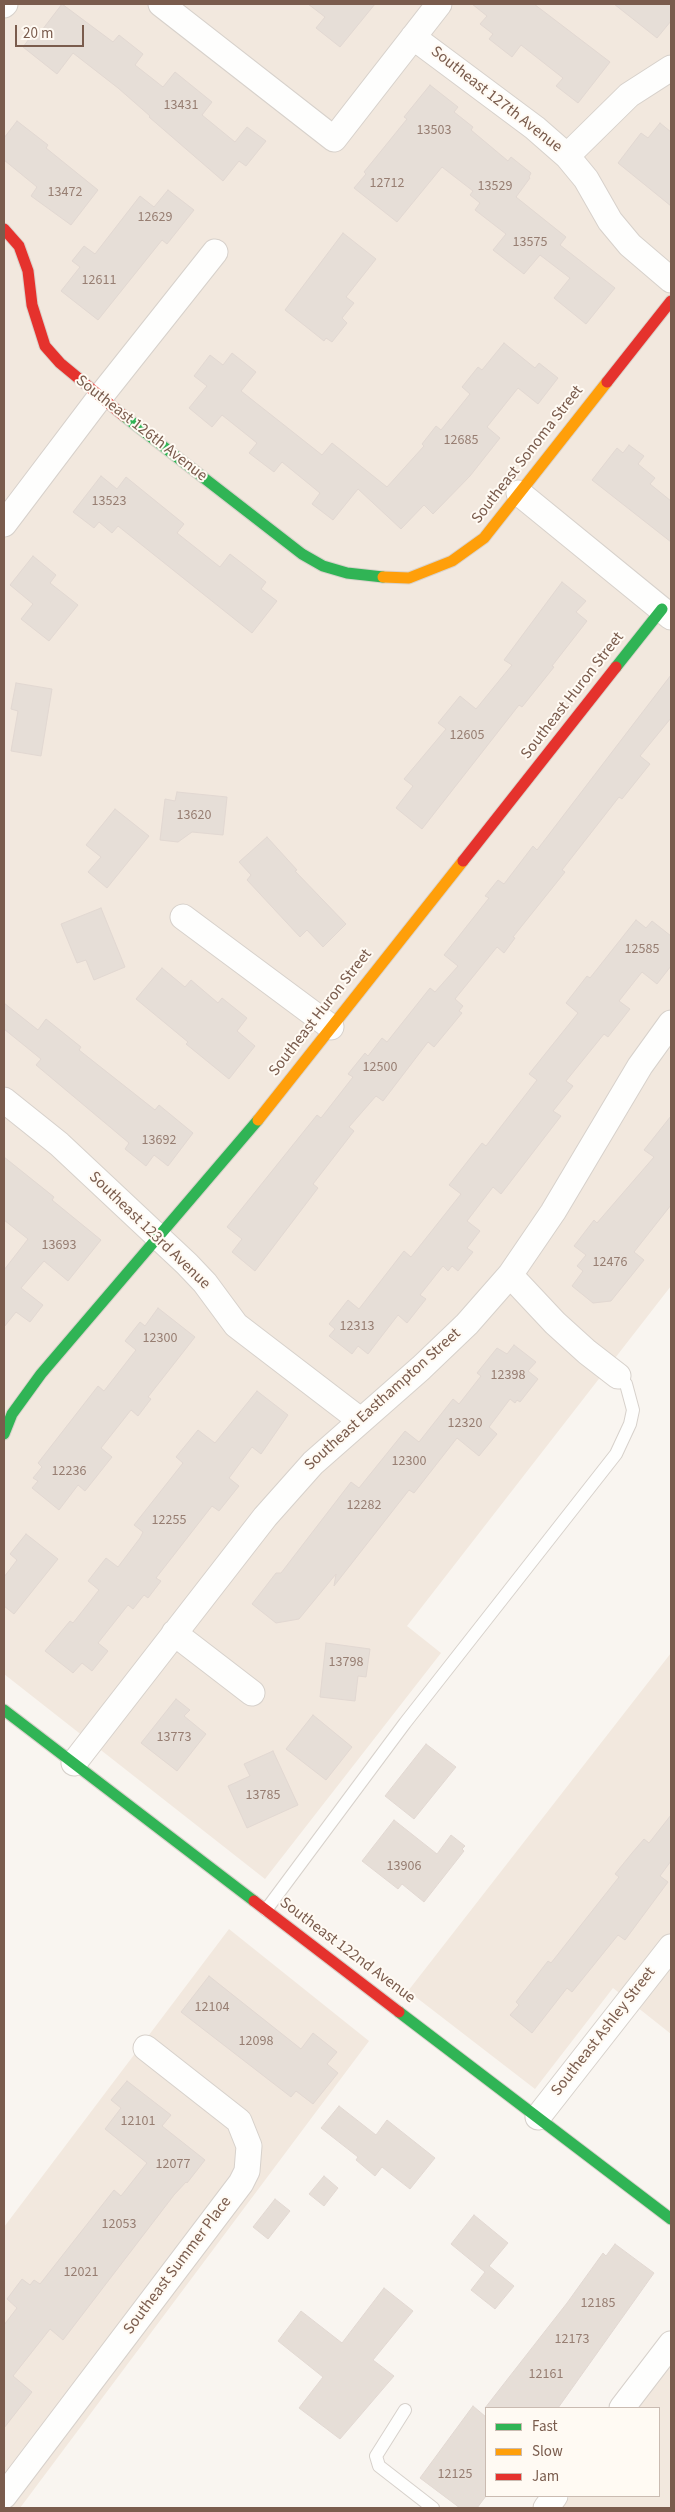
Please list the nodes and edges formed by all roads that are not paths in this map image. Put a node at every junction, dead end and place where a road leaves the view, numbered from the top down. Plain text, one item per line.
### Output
1 (161, 4) edge
2 (439, 4) edge
3 (413, 37) junction
4 (671, 68) edge
5 (567, 156) junction
6 (4, 229) edge
7 (215, 252) dead end
8 (671, 280) edge
9 (671, 301) edge
10 (100, 397) junction
11 (519, 493) junction
12 (4, 524) edge
13 (348, 573) joint
14 (667, 613) edge
15 (183, 916) dead end
16 (671, 1023) edge
17 (331, 1027) junction
18 (4, 1100) edge
19 (158, 1236) junction
20 (510, 1275) junction
21 (618, 1376) joint
22 (360, 1420) junction
23 (4, 1434) edge
24 (174, 1633) junction
25 (252, 1693) dead end
26 (4, 1710) edge
27 (74, 1763) junction
28 (266, 1910) junction
29 (671, 1947) edge
30 (146, 2048) dead end
31 (538, 2117) junction
32 (671, 2219) edge
33 (671, 2344) edge
34 (623, 2407) edge
35 (405, 2410) dead end
36 (4, 2496) edge
37 (555, 2497) edge
38 (433, 2508) edge
39 (546, 2508) edge

1 - 3 street
2 - 3 street
3 - 5 street, Southeast 127th Avenue
4 - 5 street
5 - 8 street, Southeast 127th Avenue
6 - 10 street, Southeast 126th Avenue
7 - 10 street
9 - 11 street, Southeast Sonoma Street
10 - 12 street
10 - 13 street, Southeast 126th Avenue
11 - 13 street, Southeast Sonoma Street
11 - 14 street
14 - 17 street, Southeast Huron Street
15 - 17 street
16 - 20 street, Southeast Easthampton Street
17 - 19 street, Southeast Huron Street
18 - 19 street, Southeast 123rd Avenue
19 - 22 street, Southeast 123rd Avenue
19 - 23 street, Southeast Huron Street
20 - 21 street
20 - 22 street, Southeast Easthampton Street
21 - 28 lane
22 - 24 street, Southeast Easthampton Street
24 - 25 street
24 - 27 street, Southeast Easthampton Street
26 - 27 street, Southeast 122nd Avenue
27 - 28 street, Southeast 122nd Avenue
28 - 31 street, Southeast 122nd Avenue
29 - 31 street, Southeast Ashley Street
30 - 36 street, Southeast Summer Place
31 - 32 street, Southeast 122nd Avenue
33 - 34 street
35 - 38 lane
37 - 39 street

